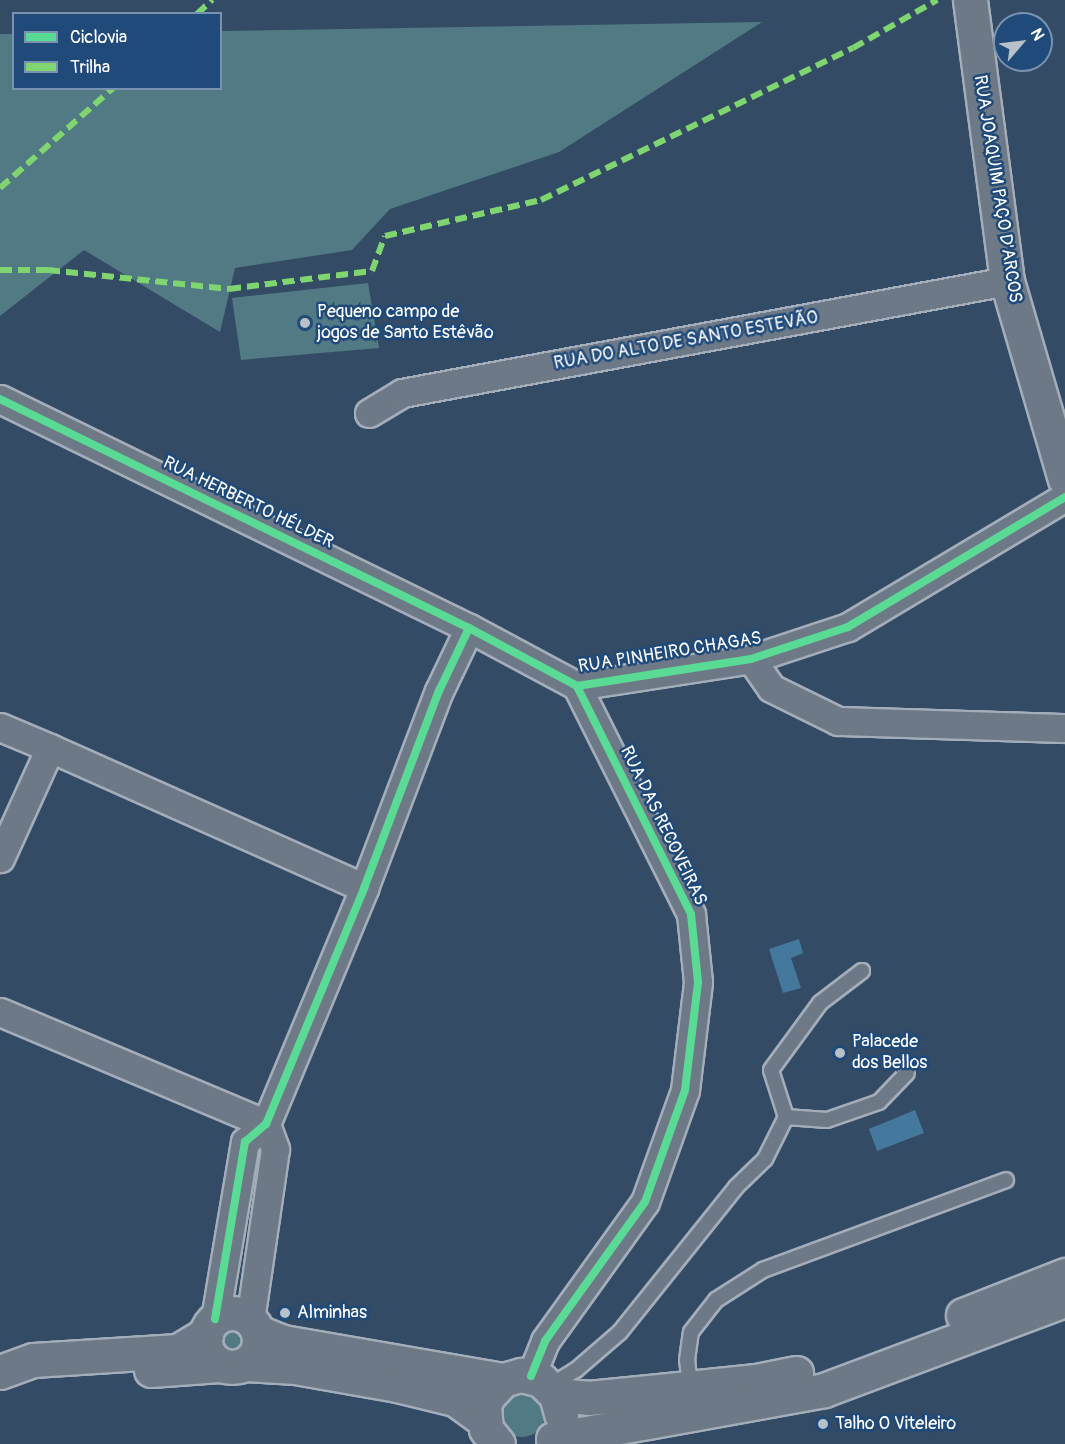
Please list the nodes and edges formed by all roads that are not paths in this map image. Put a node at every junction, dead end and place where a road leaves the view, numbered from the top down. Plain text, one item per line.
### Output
1 (970, 0) edge
2 (1007, 281) junction
3 (7, 402) edge
4 (369, 413) dead end
5 (1065, 479) edge
6 (1065, 497) edge
7 (469, 628) junction
8 (751, 659) junction
9 (577, 686) junction
10 (0, 727) edge
11 (1065, 728) edge
12 (50, 748) junction
13 (0, 858) edge
14 (364, 888) junction
15 (862, 971) dead end
16 (0, 1012) edge
17 (907, 1073) dead end
18 (786, 1117) junction
19 (266, 1124) junction
20 (1006, 1180) dead end
21 (1065, 1275) edge
22 (1065, 1300) edge
23 (254, 1326) junction
24 (211, 1327) junction
25 (233, 1365) junction
26 (7, 1370) edge
27 (535, 1384) junction
28 (690, 1387) junction
29 (491, 1436) edge
30 (550, 1441) edge

1 - 2 main road, RUA JOAQUIM PAÇO D'ARCOS
2 - 4 street, RUA DO ALTO DE SANTO ESTEVÃO
2 - 5 main road, RUA JOAQUIM PAÇO D'ARCOS
3 - 7 street, RUA HERBERTO HÉLDER
6 - 8 street, RUA PINHEIRO CHAGAS
7 - 9 street, RUA PINHEIRO CHAGAS
7 - 14 street
8 - 9 street, RUA PINHEIRO CHAGAS
8 - 11 street
9 - 27 street, RUA DAS RECOVEIRAS
10 - 12 street
12 - 13 street
12 - 14 street
14 - 19 street
15 - 18 lane
16 - 19 street
17 - 18 lane
18 - 27 lane
19 - 23 street
19 - 24 street
20 - 28 lane
21 - 28 main road
22 - 30 main road
23 - 24 main road
23 - 25 main road
23 - 27 main road
24 - 25 main road
24 - 26 main road
25 - 26 main road
25 - 29 main road
27 - 28 main road
27 - 29 main road
27 - 30 main road

